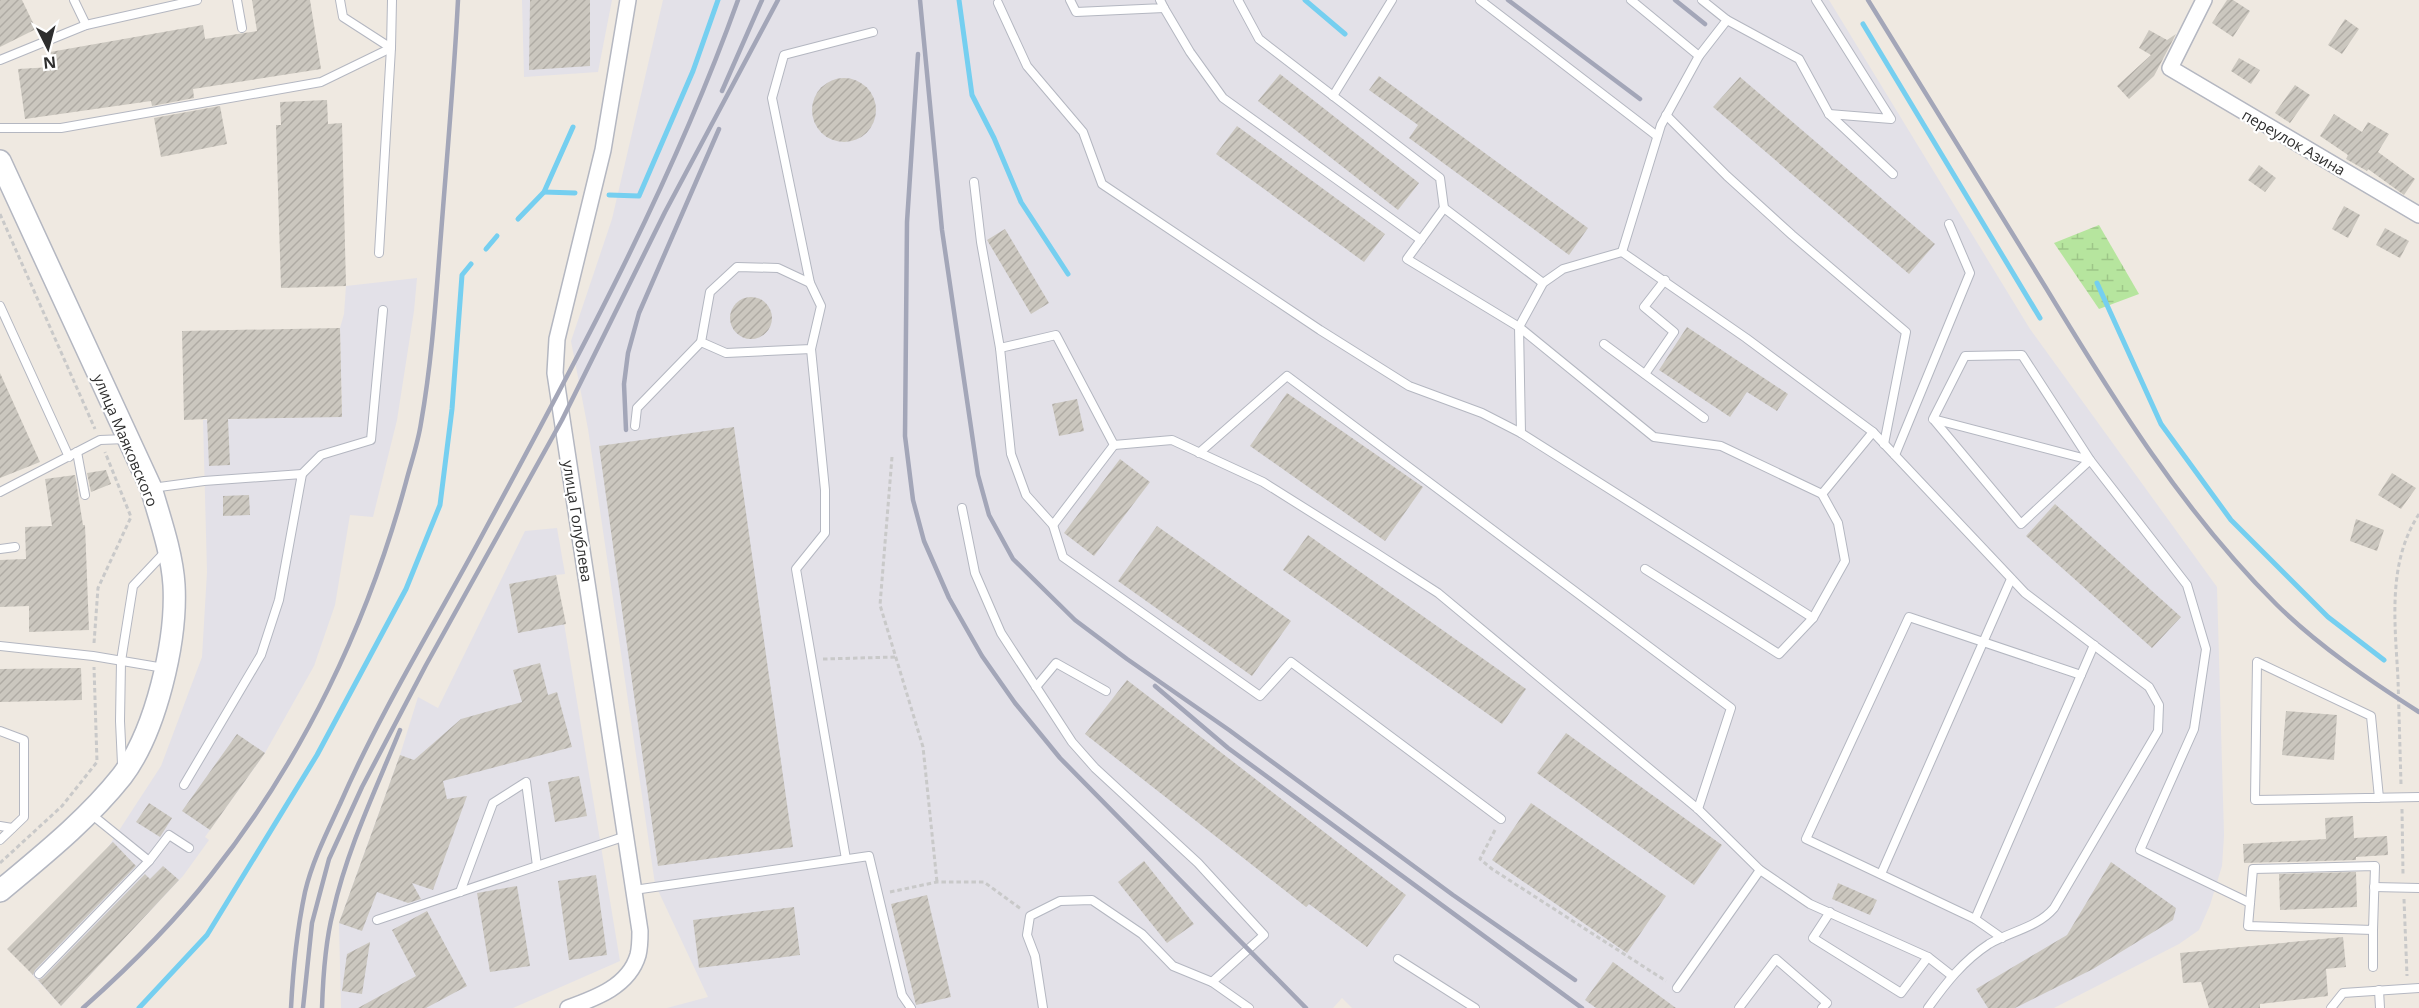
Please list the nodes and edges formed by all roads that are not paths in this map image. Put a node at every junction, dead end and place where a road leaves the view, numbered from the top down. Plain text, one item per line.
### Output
1 (74, 0) edge
2 (197, 0) edge
3 (237, 0) edge
4 (340, 0) edge
5 (392, 0) edge
6 (628, 0) edge
7 (1070, 0) edge
8 (1238, 0) edge
9 (1392, 0) edge
10 (1480, 0) edge
11 (1631, 0) edge
12 (1702, 0) edge
13 (1816, 0) edge
14 (2204, 0) edge
15 (998, 3) dead end
16 (1162, 4) edge
17 (1727, 20) junction
18 (86, 25) junction
19 (242, 28) dead end
20 (873, 32) dead end
21 (391, 48) junction
22 (1699, 56) junction
23 (0, 60) edge
24 (1333, 96) junction
25 (1829, 114) junction
26 (1666, 115) junction
27 (0, 128) edge
28 (1657, 136) junction
29 (0, 161) edge
30 (1893, 174) dead end
31 (974, 182) dead end
32 (1444, 208) junction
33 (2419, 215) edge
34 (1949, 224) dead end
35 (1421, 240) junction
36 (1622, 252) junction
37 (379, 254) dead end
38 (1665, 280) junction
39 (810, 283) junction
40 (1543, 283) junction
41 (0, 306) edge
42 (383, 310) dead end
43 (1519, 327) junction
44 (701, 342) junction
45 (1604, 344) dead end
46 (1000, 348) junction
47 (811, 349) junction
48 (1644, 374) junction
49 (1704, 418) dead end
50 (1933, 419) junction
51 (636, 426) dead end
52 (1873, 432) junction
53 (1521, 433) junction
54 (128, 439) junction
55 (1884, 444) junction
56 (1114, 445) junction
57 (77, 452) junction
58 (1199, 453) junction
59 (1895, 455) junction
60 (69, 457) junction
61 (2090, 460) junction
62 (302, 474) junction
63 (150, 488) junction
64 (0, 492) edge
65 (1822, 494) junction
66 (85, 495) dead end
67 (962, 508) dead end
68 (1053, 525) junction
69 (15, 548) dead end
70 (0, 549) edge
71 (167, 549) junction
72 (1645, 569) dead end
73 (2011, 579) junction
74 (1813, 618) junction
75 (1983, 642) junction
76 (2094, 645) junction
77 (0, 646) edge
78 (121, 661) junction
79 (165, 668) junction
80 (2081, 675) junction
81 (1036, 687) junction
82 (1106, 691) dead end
83 (0, 731) edge
84 (123, 774) junction
85 (184, 785) dead end
86 (2419, 797) edge
87 (2379, 798) junction
88 (1698, 809) junction
89 (89, 813) junction
90 (1501, 819) road end
91 (0, 825) edge
92 (12, 828) junction
93 (626, 836) junction
94 (0, 840) edge
95 (189, 848) dead end
96 (846, 859) junction
97 (149, 861) junction
98 (537, 866) junction
99 (1760, 870) junction
100 (1881, 874) junction
101 (2374, 887) junction
102 (2419, 888) edge
103 (634, 890) junction
104 (0, 891) edge
105 (460, 892) junction
106 (2250, 903) junction
107 (1830, 912) junction
108 (1975, 919) junction
109 (377, 920) dead end
110 (2373, 930) junction
111 (2002, 938) junction
112 (1928, 957) junction
113 (1398, 959) dead end
114 (2373, 968) dead end
115 (39, 974) dead end
116 (1951, 975) junction
117 (1212, 982) junction
118 (1677, 988) road end
119 (2419, 988) edge
120 (2379, 990) junction
121 (568, 1008) edge
122 (911, 1008) edge
123 (1043, 1008) edge
124 (1249, 1008) edge
125 (1475, 1008) edge
126 (1739, 1008) edge
127 (1822, 1008) edge
128 (1928, 1008) edge
129 (2331, 1008) edge
130 (2380, 1008) edge

1 - 18 lane
2 - 18 lane
3 - 19 lane
4 - 21 lane
5 - 21 lane
6 - 93 street, улица Голублева
7 - 16 lane
8 - 24 lane
9 - 24 lane
10 - 28 lane
11 - 22 lane
12 - 17 lane
13 - 25 lane
14 - 33 street, переулок Азина
15 - 53 lane
16 - 35 lane
17 - 22 lane
17 - 25 lane
18 - 23 lane
20 - 39 lane
21 - 27 lane
21 - 37 lane
22 - 26 lane
24 - 32 lane
25 - 30 lane
26 - 28 lane
26 - 55 lane
28 - 36 lane
29 - 54 main road, улица Маяковского
31 - 46 lane
32 - 35 lane
32 - 40 lane
34 - 59 lane
35 - 43 lane
36 - 38 lane
36 - 40 lane
38 - 48 lane
38 - 52 lane
39 - 44 lane
39 - 47 lane
40 - 43 lane
41 - 60 lane
42 - 62 lane
43 - 53 lane
43 - 65 lane
44 - 47 lane
44 - 51 lane
45 - 48 lane
46 - 56 lane
46 - 68 lane
47 - 96 lane
48 - 49 lane
50 - 61 lane
50 - 61 lane
50 - 61 lane
52 - 55 lane
52 - 65 lane
53 - 74 lane
54 - 57 lane
54 - 63 main road, улица Маяковского
55 - 59 lane
56 - 58 lane
56 - 68 lane
57 - 60 lane
57 - 66 lane
58 - 88 lane
58 - 88 lane
59 - 73 lane
60 - 64 lane
61 - 106 lane
62 - 63 lane
62 - 85 lane
63 - 71 main road, улица Маяковского
65 - 74 lane
67 - 81 lane
68 - 90 lane
69 - 70 lane
71 - 78 lane
71 - 79 main road, улица Маяковского
72 - 74 lane
73 - 75 lane
73 - 76 lane
75 - 80 lane
75 - 100 lane
75 - 100 lane
76 - 80 lane
76 - 111 lane
77 - 78 lane
78 - 79 lane
78 - 84 lane
79 - 84 main road, улица Маяковского
80 - 108 lane
81 - 82 lane
81 - 117 lane
83 - 92 lane
84 - 89 main road, улица Маяковского
86 - 87 lane
87 - 87 lane
88 - 99 lane
89 - 97 lane
89 - 104 main road, улица Маяковского
91 - 92 lane
92 - 94 lane
93 - 98 lane
93 - 103 street, улица Голублева
95 - 97 lane
96 - 103 lane
96 - 122 lane
97 - 115 lane
98 - 105 lane
98 - 105 lane
99 - 107 lane
99 - 118 lane
100 - 108 lane
101 - 102 lane
101 - 106 lane
101 - 110 lane
103 - 121 street, улица Голублева
105 - 109 lane
106 - 110 lane
107 - 112 lane
107 - 112 lane
108 - 111 lane
110 - 114 lane
111 - 116 lane
112 - 116 lane
113 - 125 lane
116 - 128 lane
117 - 123 lane
117 - 124 lane
119 - 120 lane
120 - 129 lane
120 - 130 lane
126 - 127 lane

